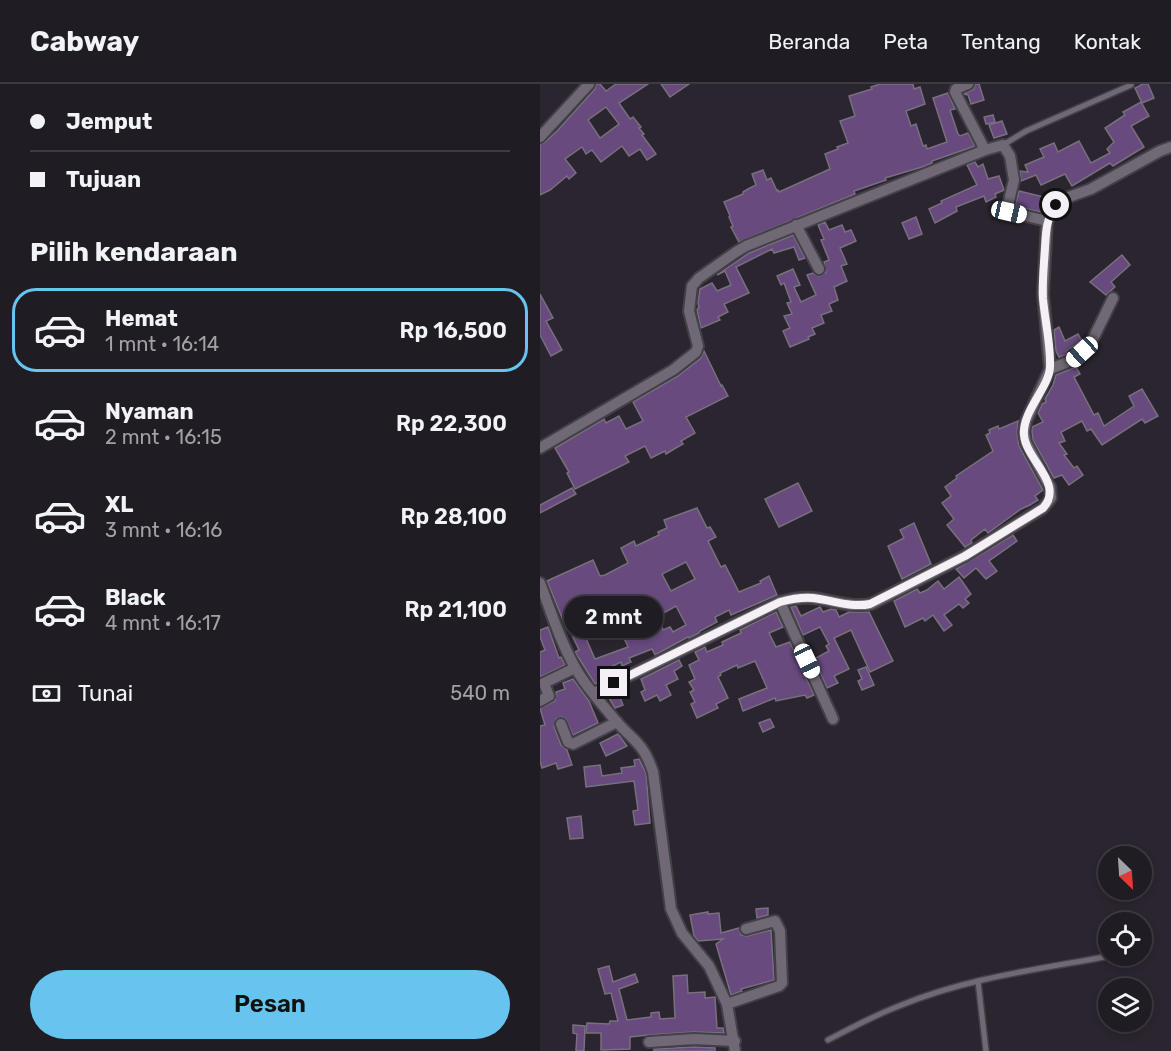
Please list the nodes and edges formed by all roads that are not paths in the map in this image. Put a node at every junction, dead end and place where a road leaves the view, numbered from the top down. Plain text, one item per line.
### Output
1 (589, 84) edge
2 (968, 84) edge
3 (1131, 85) edge
4 (540, 138) edge
5 (1003, 145) junction
6 (1171, 147) edge
7 (985, 150) junction
8 (1047, 221) junction
9 (796, 225) junction
10 (819, 269) dead end
11 (1113, 298) dead end
12 (1050, 369) junction
13 (540, 448) edge
14 (540, 583) edge
15 (780, 602) junction
16 (575, 668) junction
17 (594, 693) junction
18 (540, 700) edge
19 (833, 720) dead end
20 (616, 722) junction
21 (561, 724) dead end
22 (746, 928) dead end
23 (1098, 958) edge
24 (978, 981) junction
25 (727, 1004) junction
26 (828, 1040) dead end
27 (650, 1042) dead end
28 (735, 1046) edge
29 (986, 1051) edge

1 - 4 street
2 - 7 street
3 - 5 lane
5 - 7 street
5 - 8 street
6 - 8 street
7 - 9 street
8 - 12 street
9 - 10 street
9 - 13 street
11 - 12 street
12 - 15 street
14 - 16 street
15 - 17 street
15 - 19 street
16 - 17 street
16 - 18 street
17 - 20 street
20 - 21 street
20 - 25 street
22 - 25 street
23 - 24 lane
24 - 26 lane
24 - 29 lane
25 - 28 street
27 - 28 street

